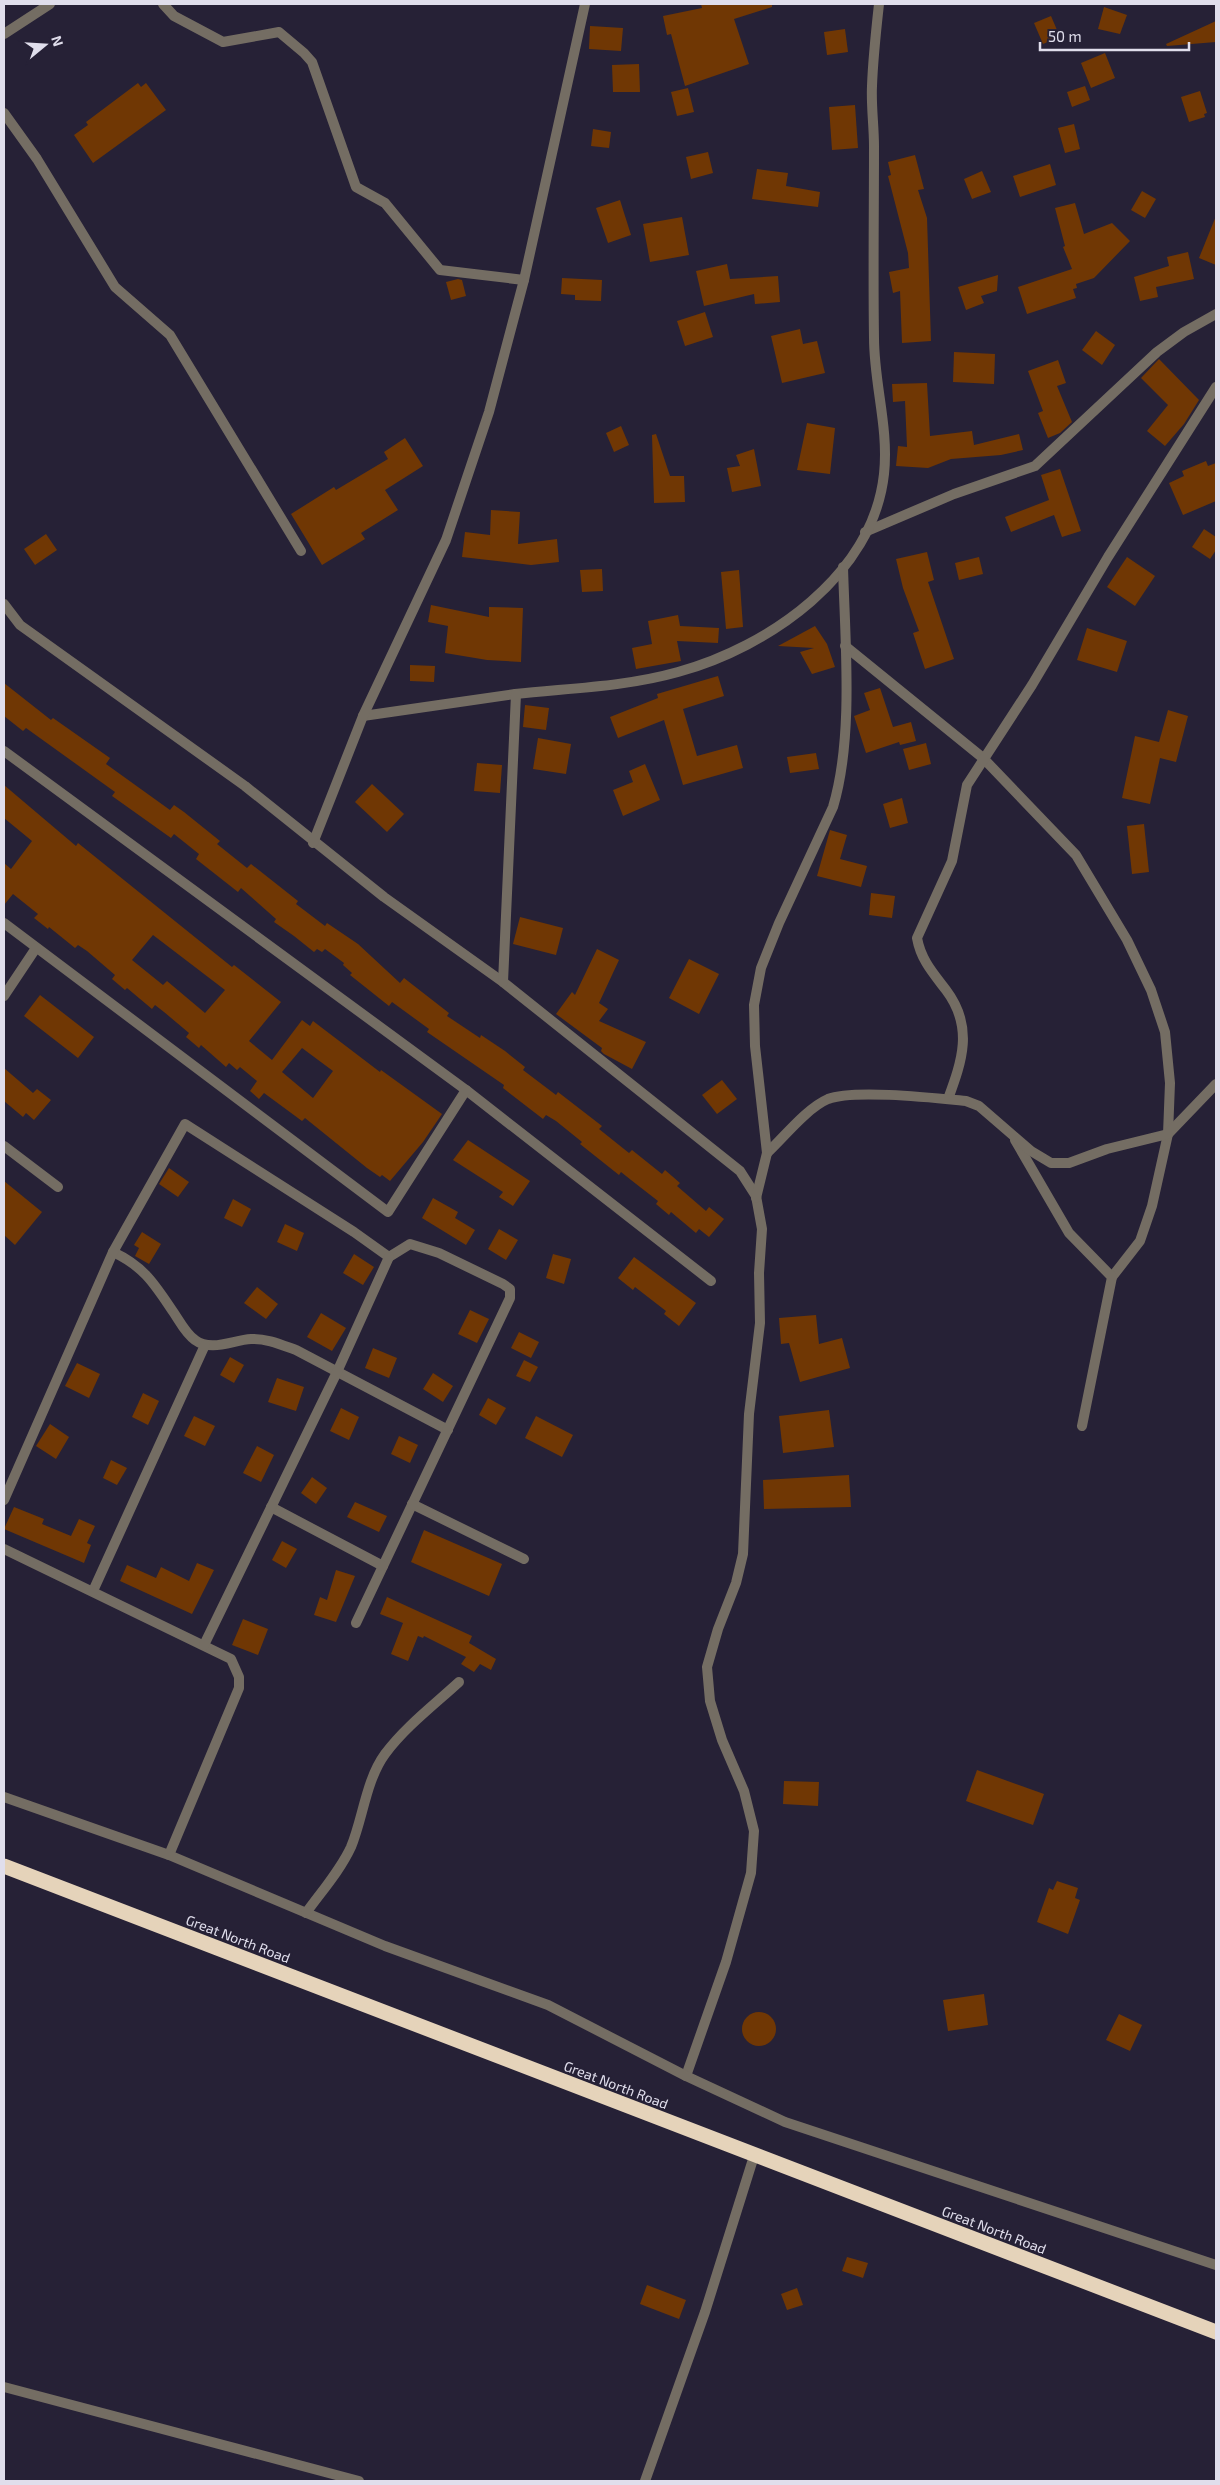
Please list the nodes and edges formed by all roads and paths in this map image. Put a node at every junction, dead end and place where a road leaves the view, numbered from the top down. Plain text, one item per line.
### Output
1 (50, 4) edge
2 (163, 4) edge
3 (585, 4) edge
4 (880, 4) edge
5 (4, 34) edge
6 (4, 113) edge
7 (524, 280) junction
8 (1216, 314) edge
9 (1216, 387) edge
10 (865, 532) junction
11 (301, 551) dead end
12 (843, 568) junction
13 (4, 604) edge
14 (845, 646) junction
15 (516, 694) junction
16 (363, 716) junction
17 (4, 751) edge
18 (983, 758) junction
19 (313, 843) junction
20 (4, 923) edge
21 (36, 948) junction
22 (503, 982) junction
23 (4, 996) edge
24 (1216, 1084) edge
25 (466, 1090) junction
26 (948, 1099) junction
27 (1011, 1133) junction
28 (1168, 1134) junction
29 (4, 1146) edge
30 (767, 1152) junction
31 (58, 1187) dead end
32 (756, 1198) junction
33 (113, 1252) junction
34 (390, 1257) junction
35 (1112, 1277) junction
36 (711, 1281) dead end
37 (205, 1345) junction
38 (338, 1372) junction
39 (1082, 1426) dead end
40 (448, 1430) junction
41 (4, 1500) edge
42 (412, 1504) junction
43 (271, 1507) junction
44 (4, 1549) edge
45 (524, 1559) dead end
46 (382, 1566) junction
47 (93, 1590) junction
48 (356, 1623) dead end
49 (204, 1645) junction
50 (459, 1682) dead end
51 (4, 1797) edge
52 (169, 1855) junction
53 (4, 1866) edge
54 (306, 1913) junction
55 (686, 2076) junction
56 (754, 2156) junction
57 (1216, 2265) edge
58 (1216, 2332) edge
59 (4, 2387) edge
60 (359, 2481) edge
61 (645, 2481) edge

1 - 5 street
2 - 7 street
3 - 7 street
4 - 10 street
6 - 11 street
7 - 16 street
8 - 10 street
9 - 18 street
10 - 12 street
12 - 14 street
12 - 15 street
13 - 19 street
14 - 18 street
14 - 30 street
15 - 16 street
15 - 22 street
16 - 19 street
17 - 25 street
18 - 26 street
18 - 28 street
19 - 22 street
20 - 21 street
21 - 23 street
21 - 25 street
22 - 32 street
24 - 28 street
25 - 36 street
26 - 27 street
26 - 30 street
27 - 28 street
27 - 35 street
28 - 35 street
29 - 31 street
30 - 32 street
32 - 55 street
33 - 34 street
33 - 37 street
33 - 41 street
34 - 38 street
34 - 40 street
35 - 39 street
37 - 38 street
37 - 47 street
38 - 40 street
38 - 43 street
40 - 42 street
42 - 45 street
42 - 46 street
43 - 46 street
43 - 49 street
44 - 47 street
46 - 48 street
47 - 49 street
49 - 52 street
50 - 54 street
51 - 52 street
52 - 54 street
53 - 56 highway, Great North Road
54 - 55 street
55 - 57 street
56 - 58 highway, Great North Road
56 - 61 street
59 - 60 street

